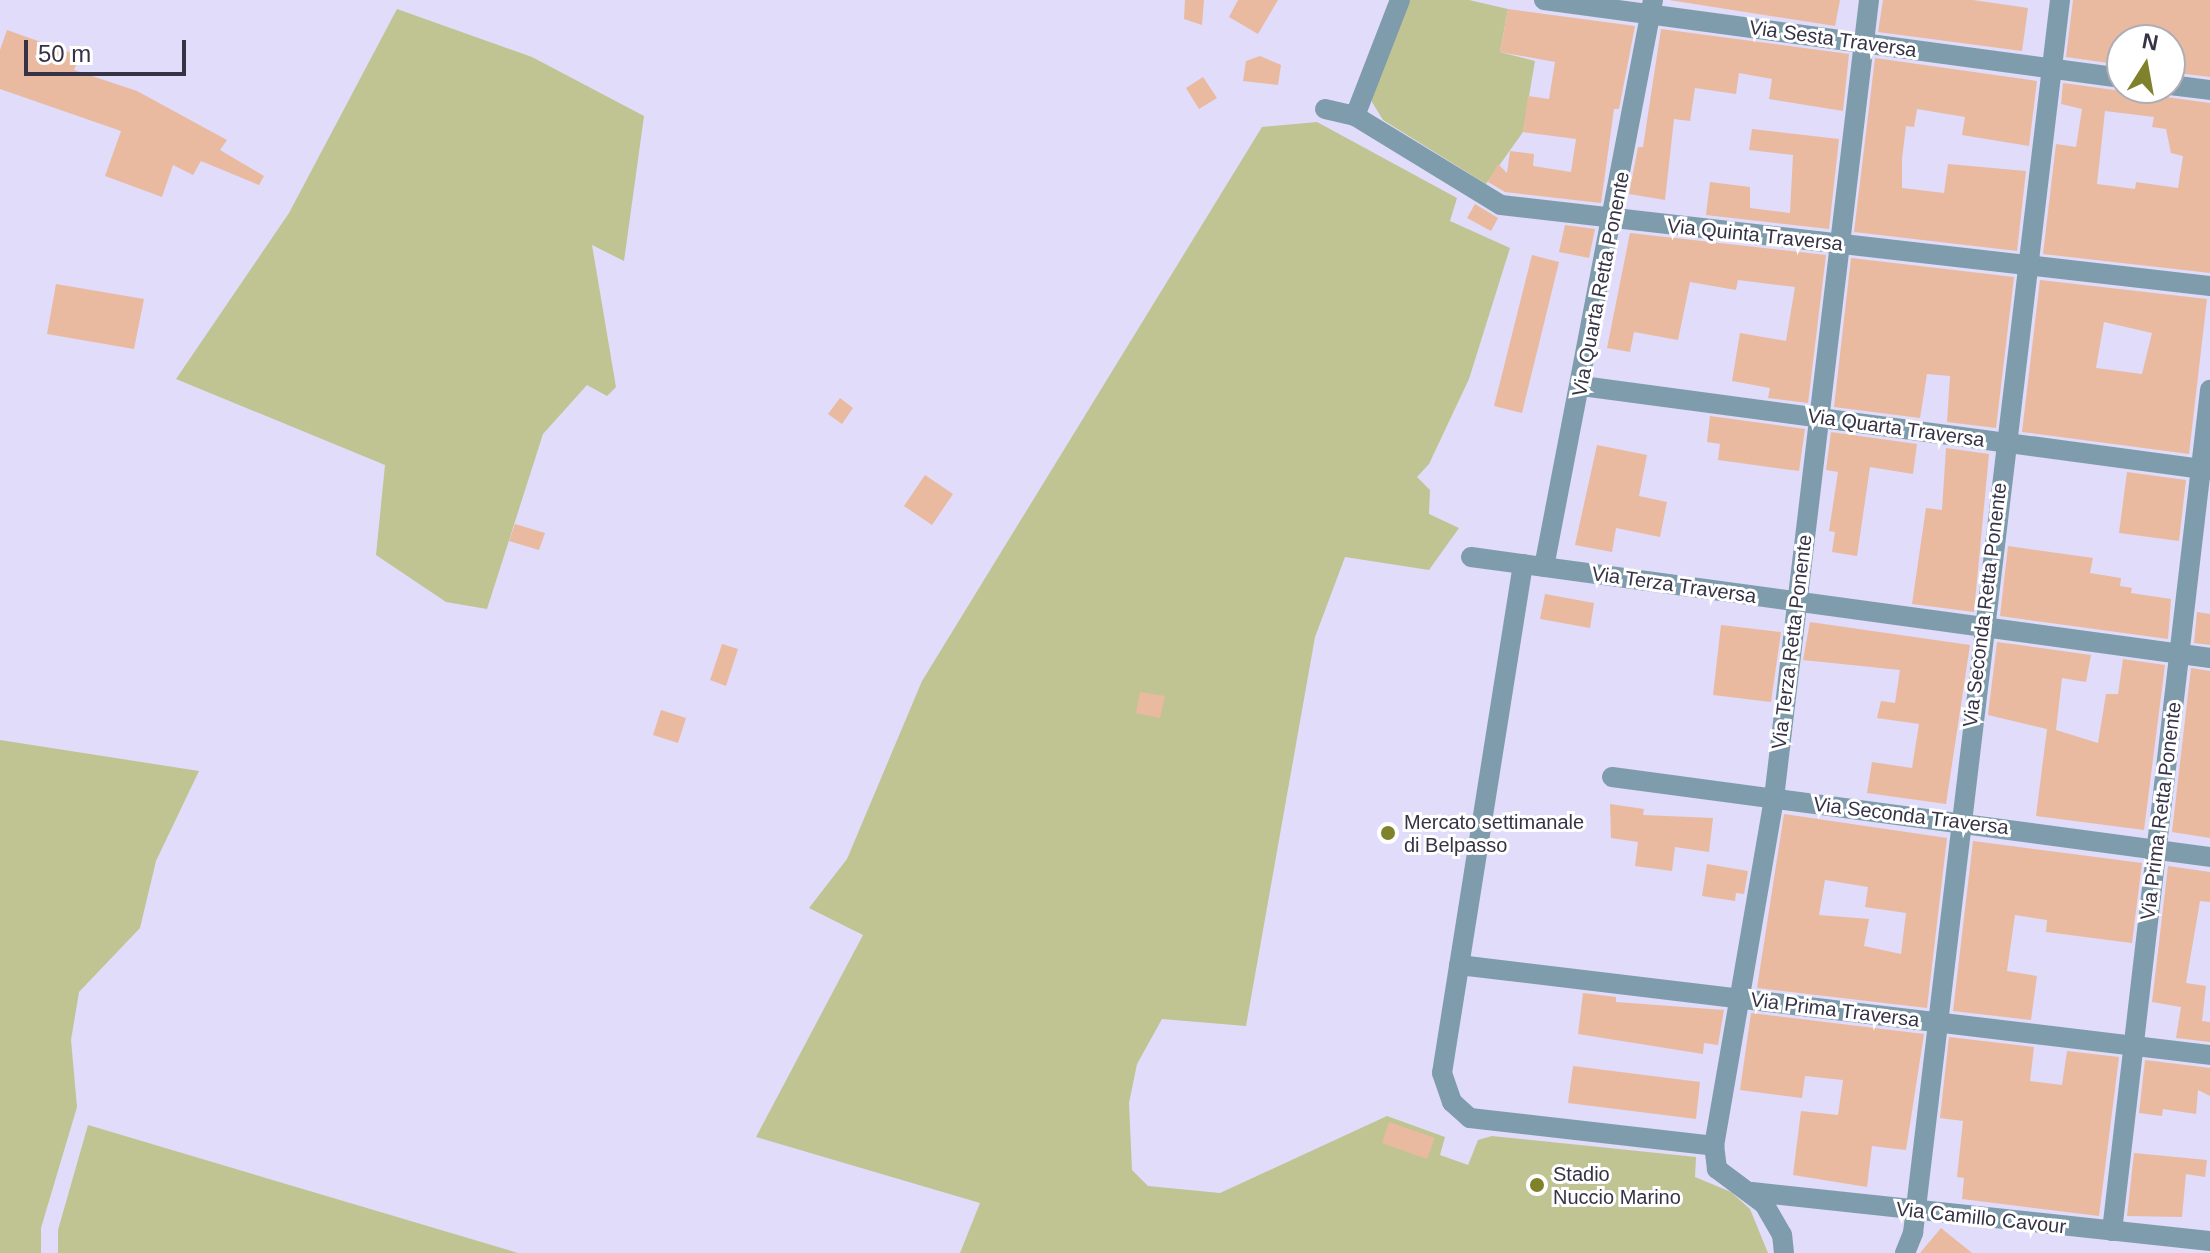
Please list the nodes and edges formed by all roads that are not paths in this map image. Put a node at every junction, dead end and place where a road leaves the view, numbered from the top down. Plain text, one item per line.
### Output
1 (1400, 0) edge
2 (1544, 0) edge
3 (1869, 0) edge
4 (2060, 0) edge
5 (1652, 7) edge
6 (1864, 43) junction
7 (2052, 69) junction
8 (2106, 76) edge
9 (2186, 87) edge
10 (2210, 90) edge
11 (1325, 109) dead end
12 (1355, 116) junction
13 (1613, 219) junction
14 (1839, 245) junction
15 (2027, 266) junction
16 (2210, 286) edge
17 (1582, 386) junction
18 (2210, 390) edge
19 (1819, 418) junction
20 (2005, 443) junction
21 (2205, 470) edge
22 (1471, 557) dead end
23 (1534, 566) junction
24 (1797, 603) junction
25 (1983, 629) junction
26 (2179, 654) junction
27 (2210, 658) edge
28 (1612, 777) dead end
29 (1774, 798) junction
30 (1959, 822) junction
31 (2156, 849) junction
32 (2210, 857) edge
33 (1459, 965) junction
34 (1739, 999) junction
35 (1936, 1023) junction
36 (2134, 1045) junction
37 (2210, 1055) edge
38 (1714, 1146) junction
39 (1752, 1192) junction
40 (1915, 1211) junction
41 (2112, 1231) junction
42 (2210, 1241) edge
43 (1784, 1253) edge
44 (1905, 1253) edge

1 - 12 street
2 - 5 street, Via Sesta Traversa
3 - 6 street, Via Terza Retta Ponente
4 - 7 street, Via Seconda Retta Ponente
5 - 6 street, Via Sesta Traversa
5 - 13 street, Via Quarta Retta Ponente
6 - 7 street, Via Sesta Traversa
6 - 14 street, Via Terza Retta Ponente
7 - 8 street, Via Sesta Traversa
7 - 15 street, Via Seconda Retta Ponente
9 - 10 street
11 - 12 street, Via Quinta Traversa
12 - 13 street, Via Quinta Traversa
13 - 14 street, Via Quinta Traversa
13 - 17 street, Via Quarta Retta Ponente
14 - 15 street, Via Quinta Traversa
14 - 19 street, Via Terza Retta Ponente
15 - 16 street, Via Quinta Traversa
15 - 20 street, Via Seconda Retta Ponente
17 - 19 street, Via Quarta Traversa
17 - 23 street, Via Quarta Retta Ponente
18 - 21 street, Via Prima Retta Ponente
19 - 20 street, Via Quarta Traversa
19 - 24 street, Via Terza Retta Ponente
20 - 21 street, Via Quarta Traversa
20 - 25 street, Via Seconda Retta Ponente
21 - 26 street, Via Prima Retta Ponente
22 - 23 street, Via Terza Traversa
23 - 24 street, Via Terza Traversa
23 - 33 street, Via Quarta Retta Ponente
24 - 25 street, Via Terza Traversa
24 - 29 street, Via Terza Retta Ponente
25 - 26 street, Via Terza Traversa
25 - 30 street, Via Seconda Retta Ponente
26 - 27 street, Via Terza Traversa
26 - 31 street, Via Prima Retta Ponente
28 - 29 street, Via Seconda Traversa
29 - 30 street, Via Seconda Traversa
29 - 34 street, Via Terza Retta Ponente
30 - 31 street, Via Seconda Traversa
30 - 35 street, Via Seconda Retta Ponente
31 - 32 street, Via Seconda Traversa
31 - 36 street, Via Prima Retta Ponente
33 - 34 street, Via Prima Traversa
33 - 38 street, Via Quarta Retta Ponente
34 - 35 street, Via Prima Traversa
34 - 38 street, Via Terza Retta Ponente
35 - 36 street, Via Prima Traversa
35 - 40 street, Via Seconda Retta Ponente
36 - 37 street, Via Prima Traversa
36 - 41 street, Via Prima Retta Ponente
38 - 39 street
39 - 40 street, Via Camillo Cavour
39 - 43 street
40 - 41 street, Via Camillo Cavour
40 - 44 street, Via Seconda Retta Ponente
41 - 42 street, Via Camillo Cavour

